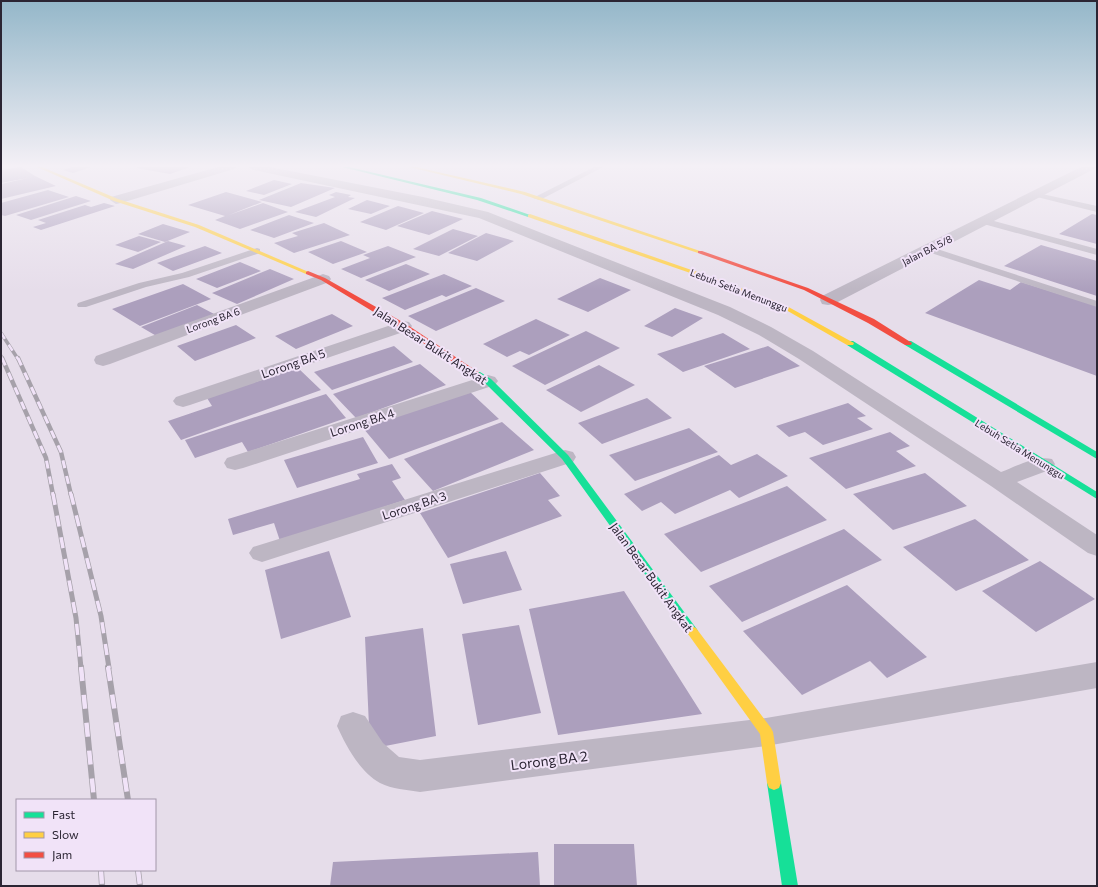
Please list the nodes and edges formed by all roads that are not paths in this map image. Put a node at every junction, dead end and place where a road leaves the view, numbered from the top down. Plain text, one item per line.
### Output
1 (142, 208) edge
2 (454, 208) edge
3 (506, 208) edge
4 (569, 208) edge
5 (1008, 208) edge
6 (983, 221) junction
7 (928, 249) junction
8 (257, 251) junction
9 (1097, 252) edge
10 (324, 279) junction
11 (828, 300) junction
12 (1097, 304) edge
13 (82, 305) dead end
14 (403, 326) junction
15 (104, 360) dead end
16 (488, 381) junction
17 (183, 401) dead end
18 (1097, 456) edge
19 (565, 457) junction
20 (235, 464) dead end
21 (1044, 464) junction
22 (999, 481) junction
23 (1097, 496) edge
24 (1097, 547) edge
25 (262, 553) dead end
26 (1097, 675) edge
27 (352, 726) dead end
28 (766, 732) junction
29 (790, 886) edge

1 - 8 street, Jalan Besar Bukit Angkat
2 - 22 street
3 - 21 street, Lebuh Setia Menunggu
4 - 11 street, Lebuh Setia Menunggu
5 - 6 street, Jalan BA 5/8
6 - 7 street, Jalan BA 5/8
6 - 9 lane
7 - 11 street, Jalan BA 5/8
7 - 12 lane
8 - 10 street, Jalan Besar Bukit Angkat
8 - 13 lane
10 - 14 street, Jalan Besar Bukit Angkat
10 - 15 street, Lorong BA 6
11 - 18 street, Lebuh Setia Menunggu
14 - 16 street, Jalan Besar Bukit Angkat
14 - 17 street, Lorong BA 5
16 - 19 street, Jalan Besar Bukit Angkat
16 - 20 street, Lorong BA 4
19 - 25 street, Lorong BA 3
19 - 28 street, Jalan Besar Bukit Angkat
21 - 22 street
21 - 23 street, Lebuh Setia Menunggu
22 - 24 street
26 - 28 street, Lorong BA 2
27 - 28 street, Lorong BA 2
28 - 29 street, Jalan Besar Bukit Angkat

